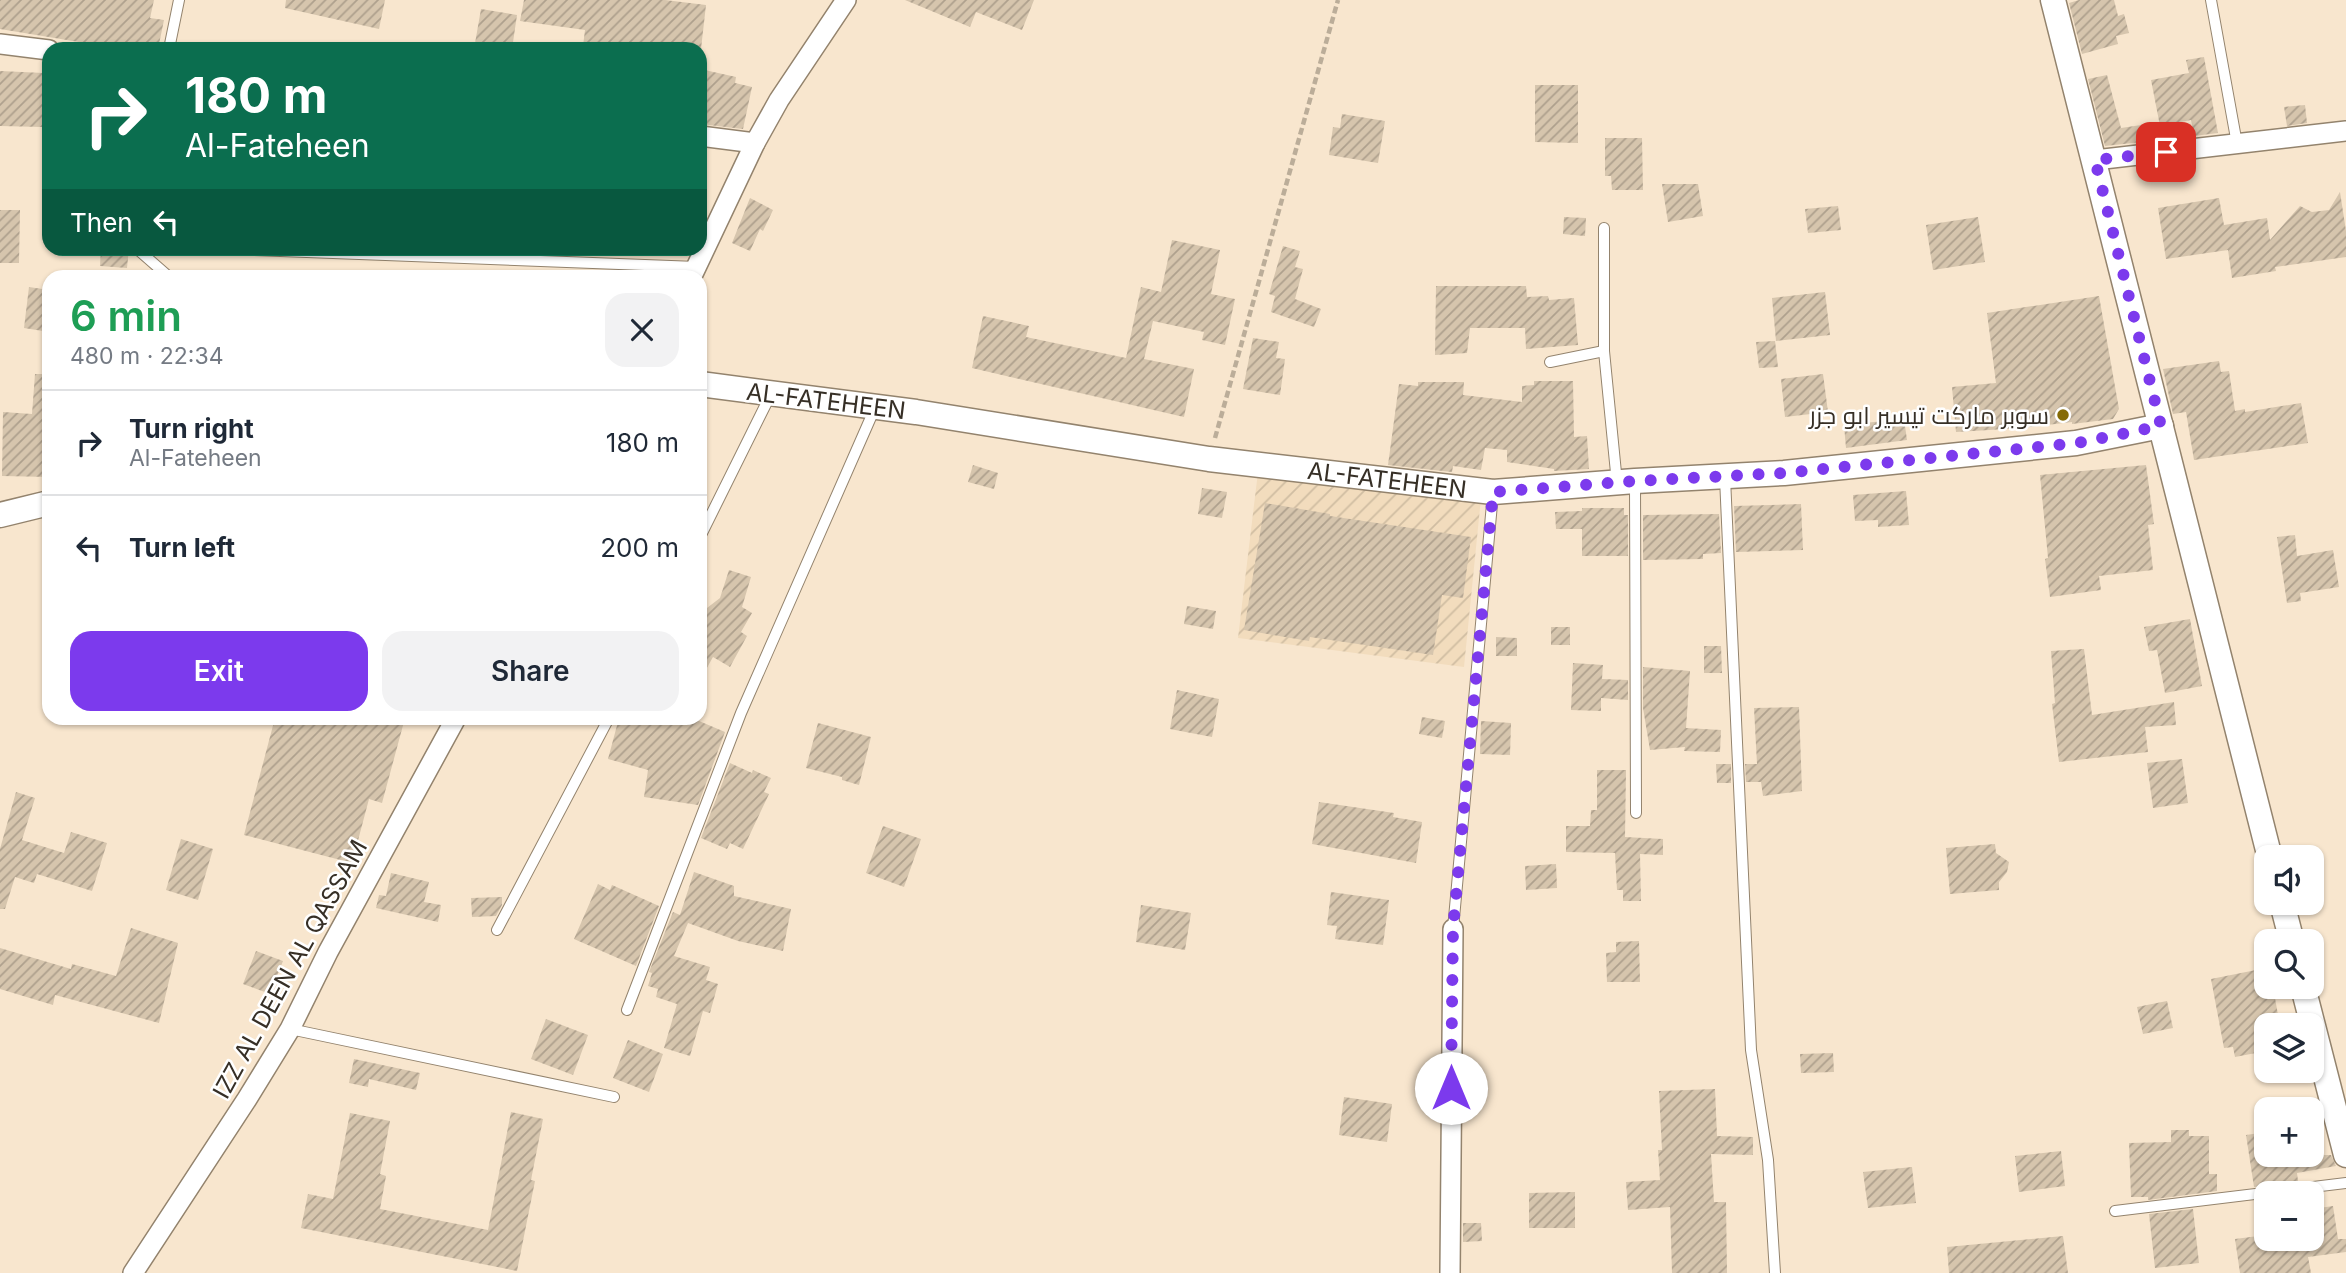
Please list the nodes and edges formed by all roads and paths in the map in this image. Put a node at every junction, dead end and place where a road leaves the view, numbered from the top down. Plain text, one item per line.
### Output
1 (179, 0) edge
2 (846, 0) edge
3 (1338, 0) edge
4 (2053, 0) edge
5 (2211, 0) edge
6 (170, 42) edge
7 (0, 44) edge
8 (42, 49) edge
9 (2346, 131) edge
10 (707, 137) edge
11 (755, 143) junction
12 (2237, 144) junction
13 (2095, 160) junction
14 (1604, 228) dead end
15 (707, 246) edge
16 (145, 256) edge
17 (368, 256) edge
18 (161, 270) edge
19 (654, 270) edge
20 (1604, 351) junction
21 (1550, 362) dead end
22 (707, 385) edge
23 (771, 394) junction
24 (875, 407) junction
25 (2161, 426) junction
26 (1209, 459) junction
27 (1725, 478) junction
28 (1626, 482) junction
29 (1493, 492) junction
30 (42, 505) edge
31 (0, 515) edge
32 (707, 523) edge
33 (452, 725) edge
34 (605, 725) edge
35 (1636, 813) dead end
36 (2267, 845) edge
37 (1453, 929) joint
38 (497, 930) dead end
39 (2306, 999) edge
40 (627, 1010) dead end
41 (290, 1029) junction
42 (614, 1097) dead end
43 (2346, 1155) edge
44 (2346, 1183) edge
45 (2115, 1211) dead end
46 (133, 1273) edge
47 (1450, 1273) edge
48 (1775, 1273) edge

1 - 6 lane
2 - 11 street
3 - 26 path
4 - 13 street
5 - 12 lane
7 - 8 street
9 - 12 street
10 - 11 street
11 - 15 street
12 - 13 street
13 - 25 street
14 - 20 lane
16 - 18 lane
17 - 19 lane
20 - 21 lane
20 - 28 lane
22 - 23 street, AL-FATEHEEN
23 - 24 street, AL-FATEHEEN
23 - 32 lane
24 - 26 street, AL-FATEHEEN
24 - 40 lane
25 - 27 street, AL-FATEHEEN
25 - 36 street
26 - 29 street, AL-FATEHEEN
27 - 28 street, AL-FATEHEEN
27 - 48 lane
28 - 29 street, AL-FATEHEEN
28 - 35 lane
29 - 37 lane
30 - 31 street
33 - 41 street, IZZ AL DEEN AL QASSAM
34 - 38 lane
37 - 47 street
39 - 43 street
41 - 42 lane
41 - 46 street, IZZ AL DEEN AL QASSAM
44 - 45 lane

